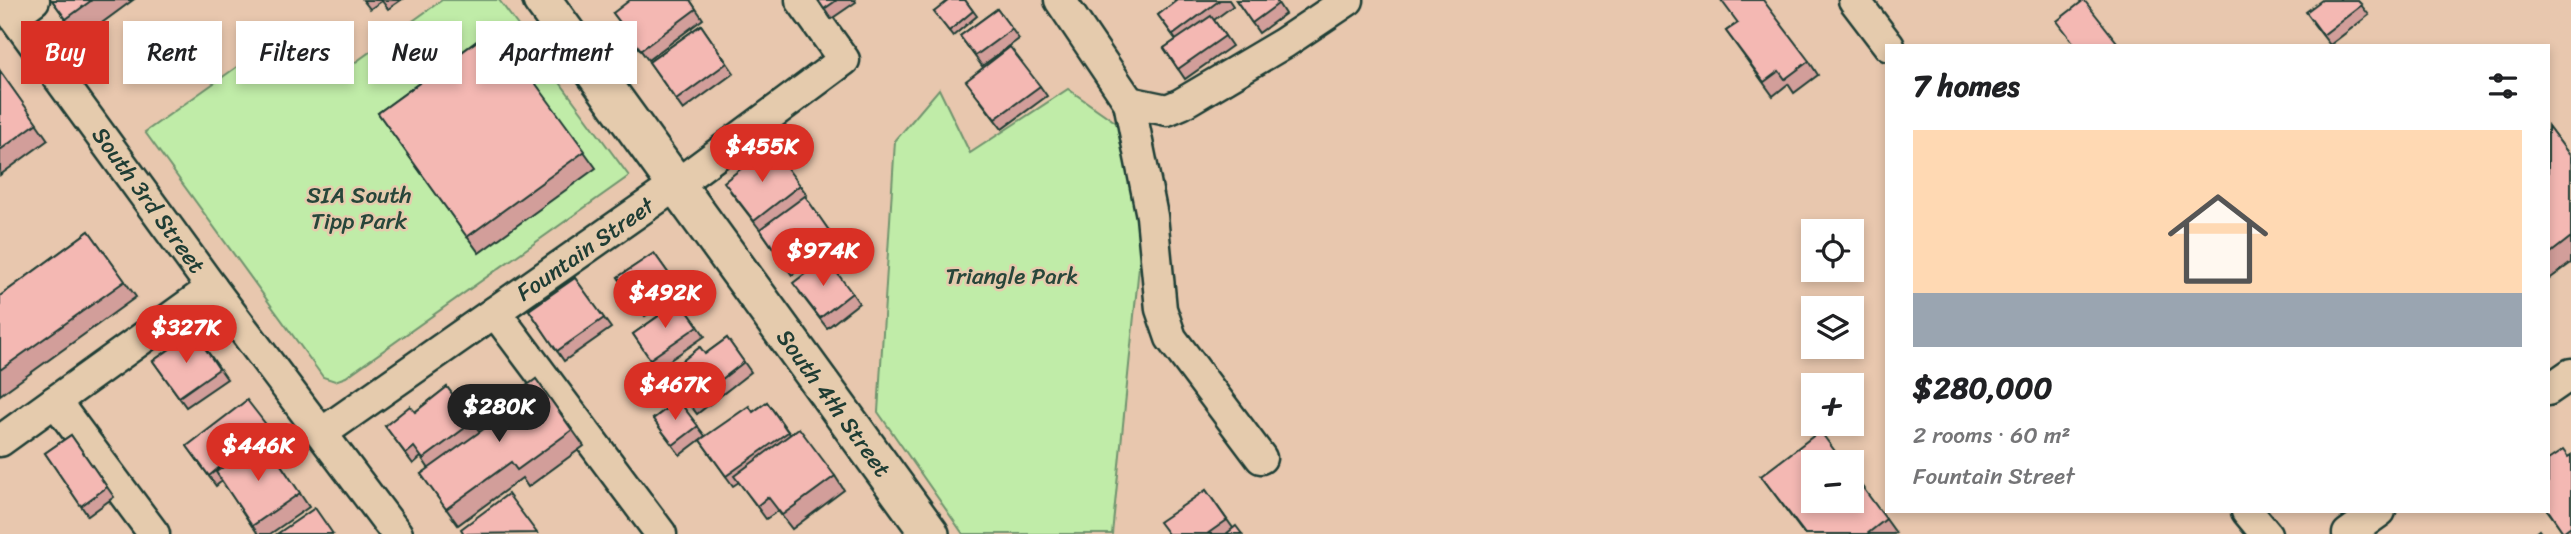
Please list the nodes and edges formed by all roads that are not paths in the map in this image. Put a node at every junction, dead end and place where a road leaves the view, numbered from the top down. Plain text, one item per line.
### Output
1 (542, 0) edge
2 (801, 0) edge
3 (1060, 0) edge
4 (1348, 0) edge
5 (1854, 0) edge
6 (17, 5) edge
7 (1887, 44) edge
8 (1129, 102) junction
9 (676, 185) junction
10 (212, 288) junction
11 (495, 312) junction
12 (2571, 373) edge
13 (2550, 389) edge
14 (55, 401) junction
15 (322, 433) junction
16 (0, 441) edge
17 (1261, 458) dead end
18 (2249, 513) edge
19 (2377, 513) edge
20 (154, 534) edge
21 (397, 534) edge
22 (661, 534) edge
23 (930, 534) edge
24 (2266, 534) edge
25 (2348, 534) edge

1 - 9 main road, South 4th Street
2 - 9 street, Fountain Street
3 - 8 street
4 - 8 street
5 - 7 street
6 - 10 street, South 3rd Street
8 - 17 street
9 - 11 street, Fountain Street
9 - 23 main road, South 4th Street
10 - 14 street
10 - 15 street, South 3rd Street
11 - 15 street, Fountain Street
11 - 22 street
12 - 13 street
14 - 16 street
14 - 20 street
15 - 21 street, South 3rd Street
18 - 24 street
19 - 25 street

